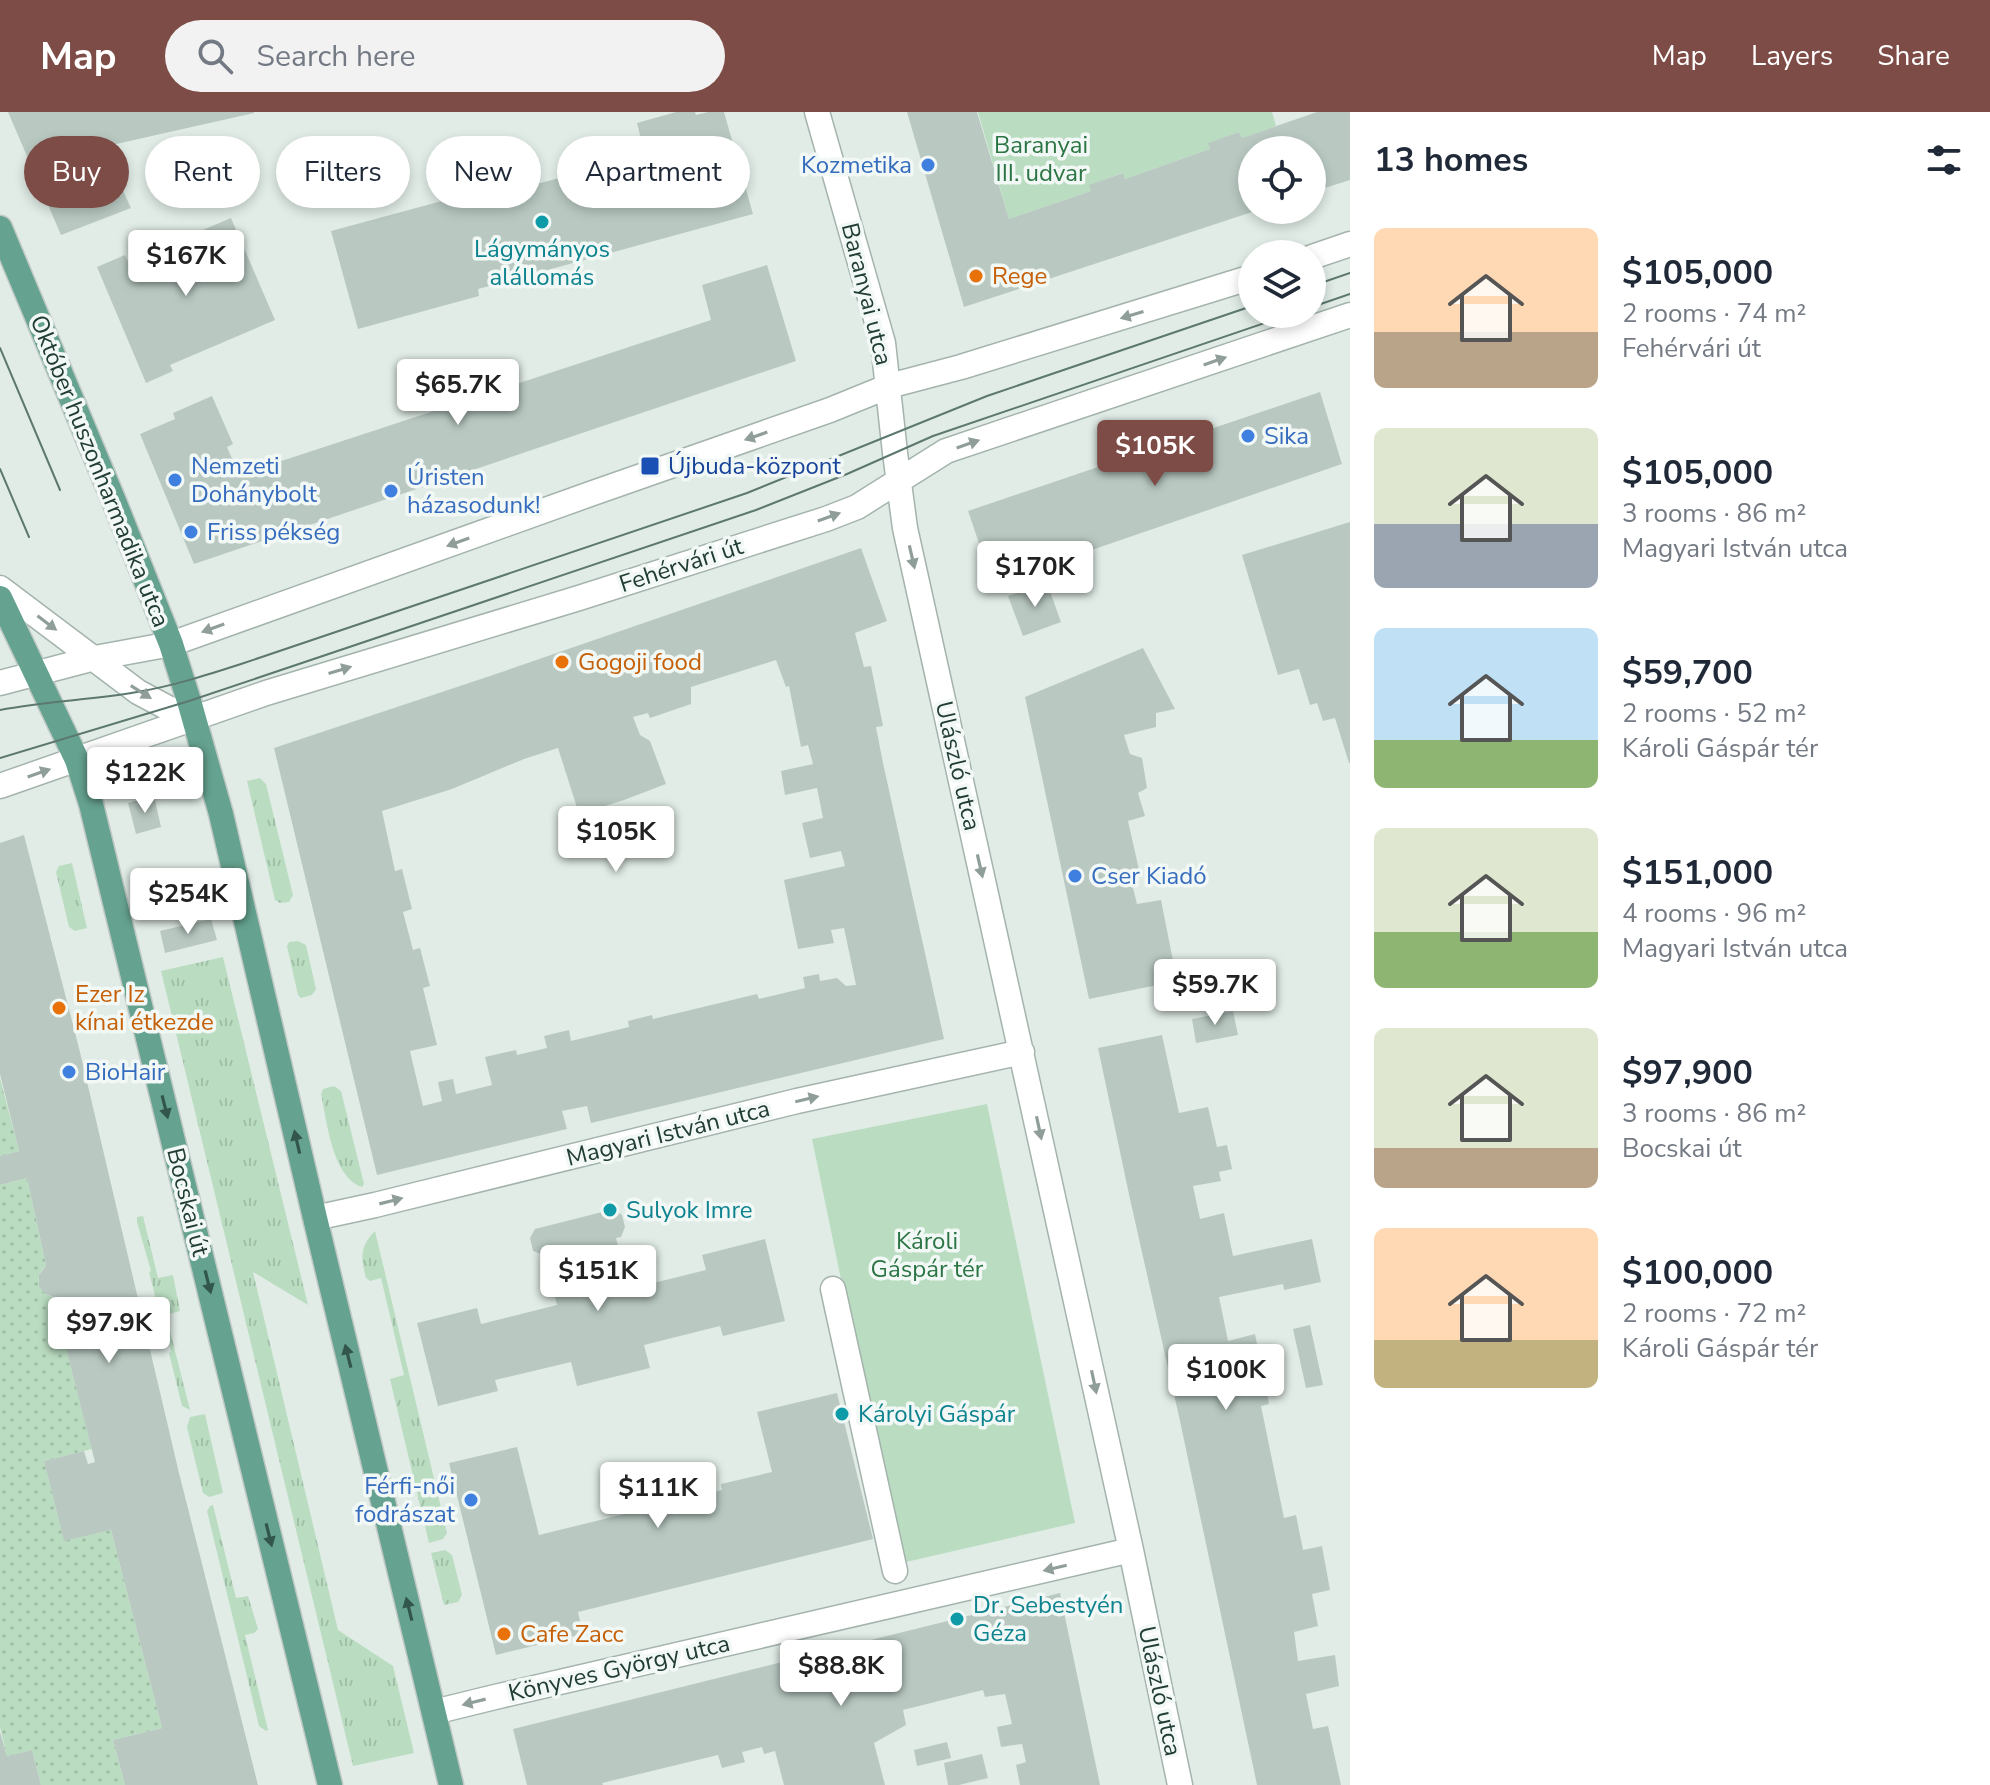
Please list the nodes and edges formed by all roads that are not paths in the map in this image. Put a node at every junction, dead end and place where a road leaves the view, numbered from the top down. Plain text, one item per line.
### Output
1 (817, 112) edge
2 (0, 228) edge
3 (1350, 244) edge
4 (1326, 252) edge
5 (1238, 281) edge
6 (1350, 315) edge
7 (889, 386) junction
8 (900, 480) junction
9 (0, 588) edge
10 (0, 598) edge
11 (171, 644) junction
12 (95, 658) junction
13 (36, 673) junction
14 (0, 683) edge
15 (0, 690) edge
16 (192, 718) junction
17 (77, 760) junction
18 (0, 786) edge
19 (1022, 1052) junction
20 (315, 1218) junction
21 (833, 1289) dead end
22 (1131, 1550) junction
23 (895, 1571) dead end
24 (434, 1712) junction
25 (330, 1785) edge
26 (451, 1785) edge
27 (1180, 1785) edge

1 - 7 street, Baranyai utca
2 - 11 main road, Október huszonharmadika utca
3 - 4 street
5 -> 7 street
8 -> 6 street, Fehérvári út
7 - 8 street, Baranyai utca
7 -> 11 street
16 -> 8 street, Fehérvári út
8 -> 19 street, Ulászló utca
9 -> 12 street
10 - 13 main road
11 - 12 street
11 - 16 main road, Október huszonharmadika utca
12 - 13 street
12 -> 16 street
13 - 14 street
13 - 15 street
13 - 17 main road, Bocskai út
16 - 17 street, Fehérvári út
20 -> 16 main road
18 -> 17 street, Fehérvári út
17 -> 25 main road, Bocskai út
20 -> 19 street, Magyari István utca
19 -> 22 street
24 -> 20 main road
21 - 23 street
22 -> 24 street, Könyves György utca
22 - 27 street, Ulászló utca
24 - 26 main road

